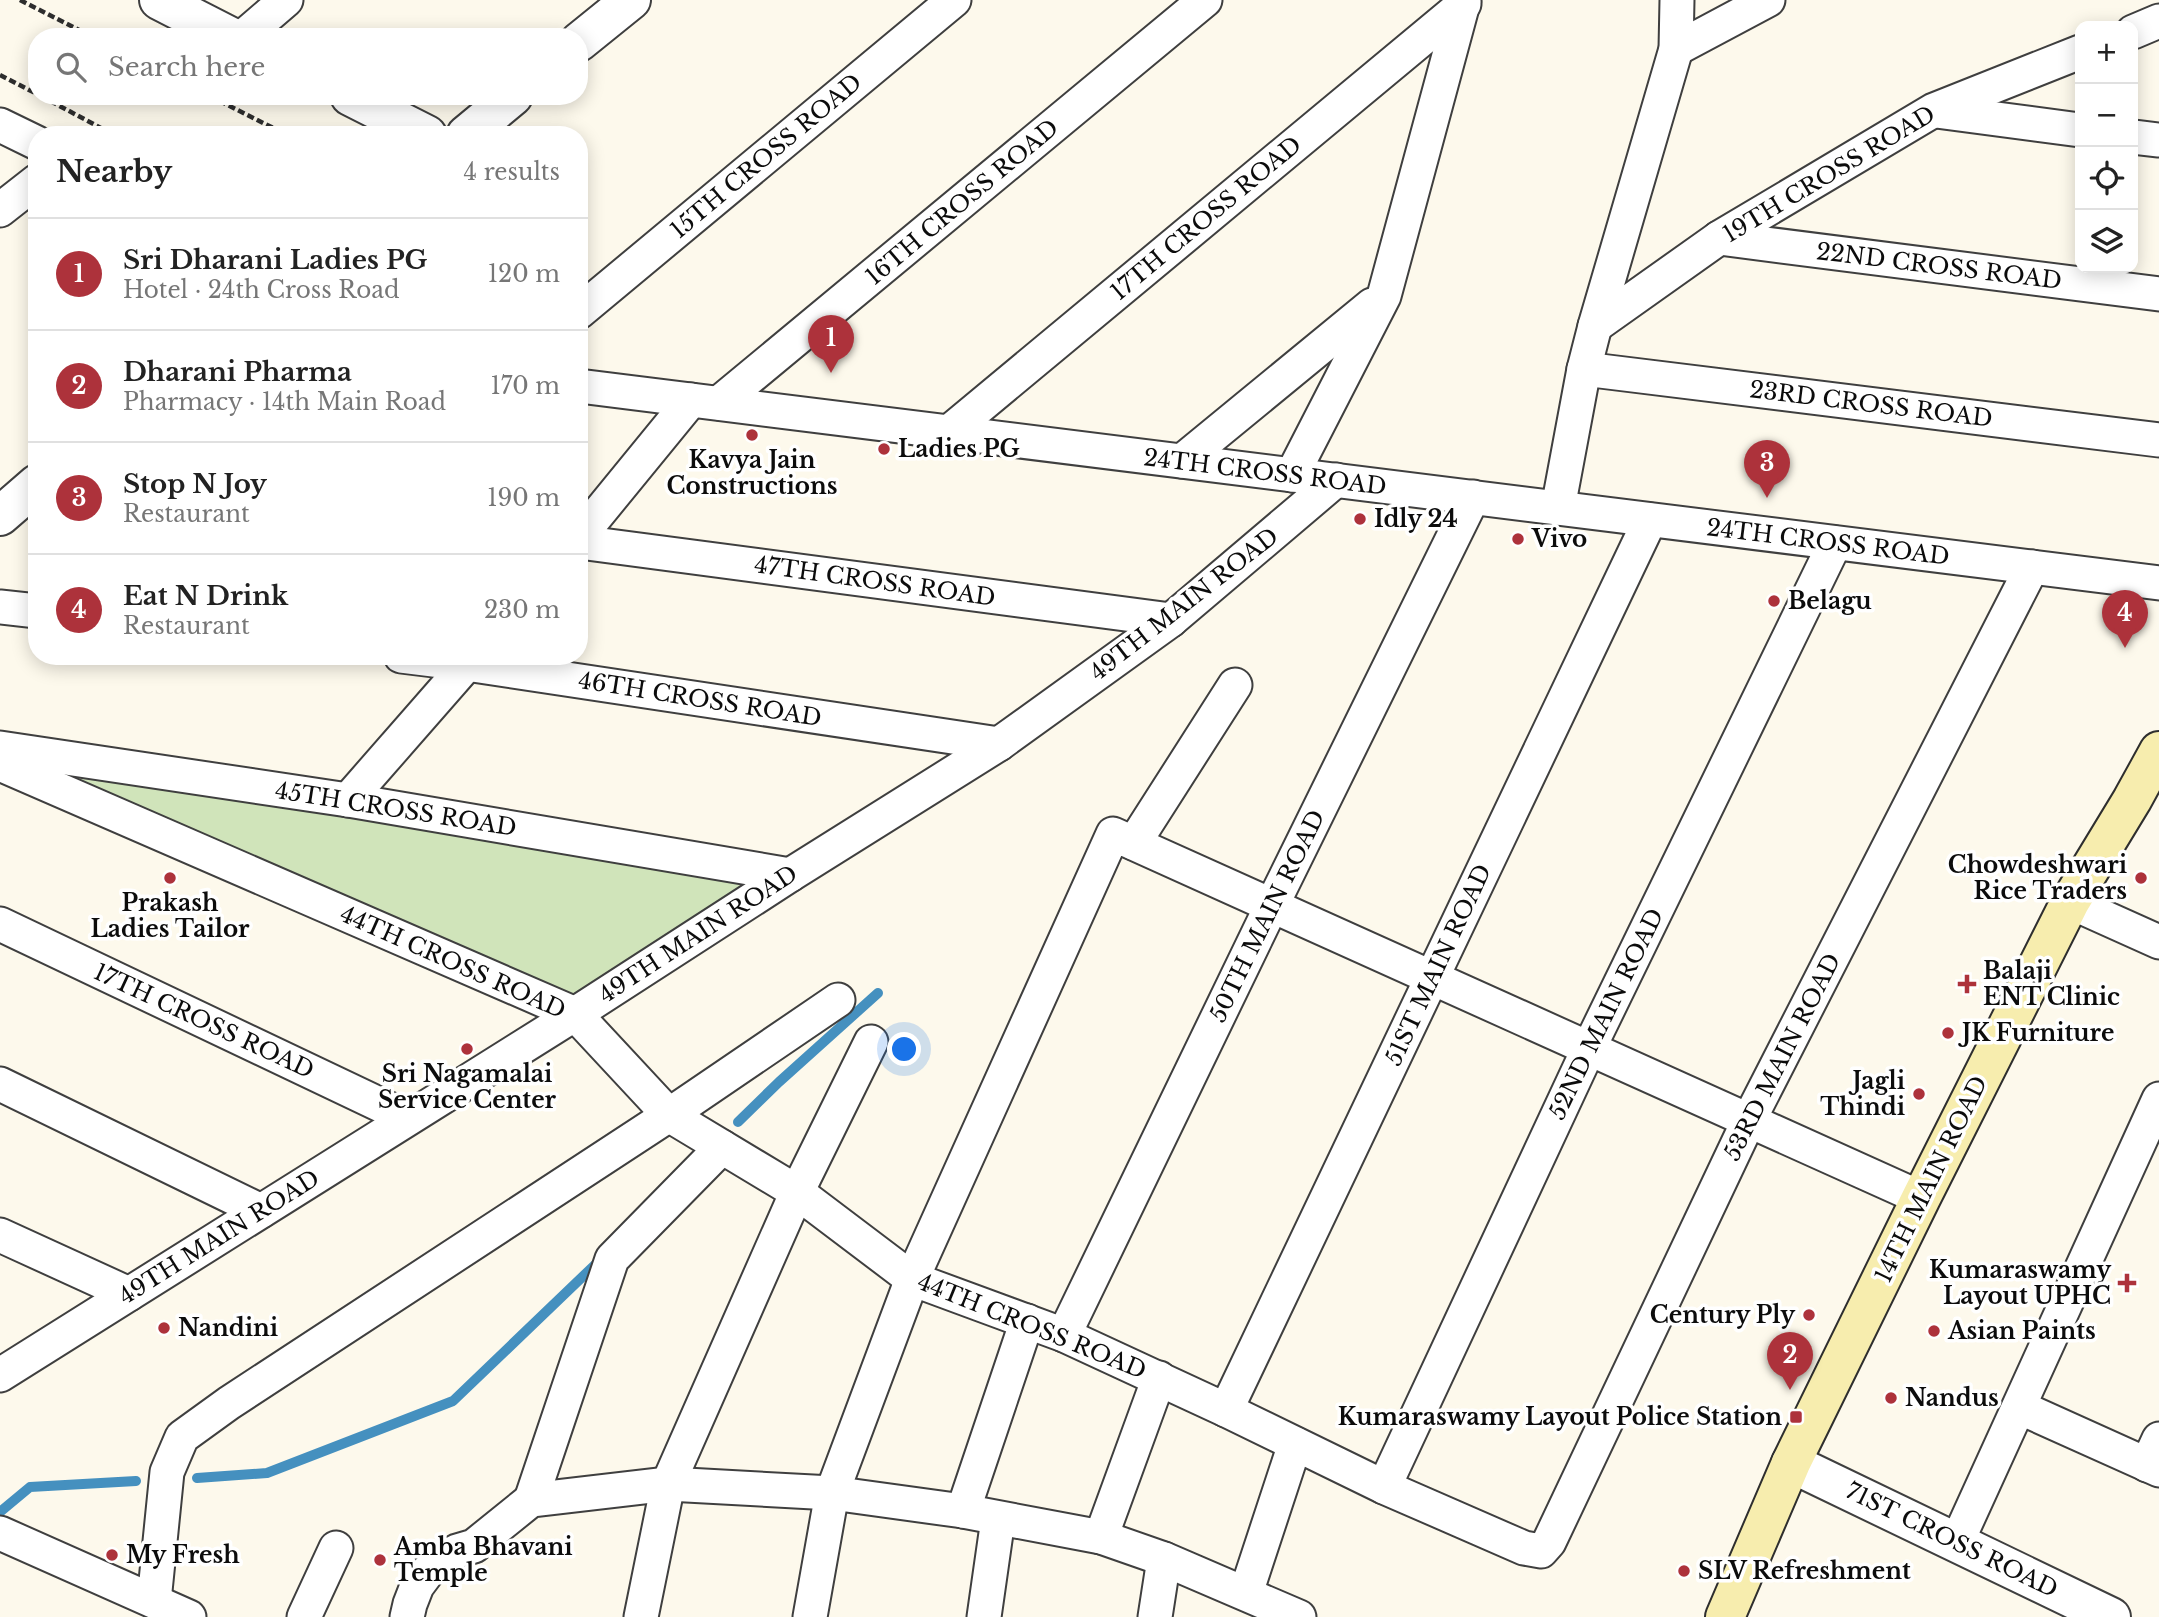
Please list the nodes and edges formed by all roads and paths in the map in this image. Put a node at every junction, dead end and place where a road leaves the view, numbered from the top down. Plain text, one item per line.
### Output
1 (20, 0) edge
2 (159, 0) edge
3 (286, 0) edge
4 (631, 0) edge
5 (954, 0) edge
6 (1205, 0) edge
7 (1677, 0) edge
8 (1768, 0) edge
9 (1464, 2) edge
10 (2159, 21) edge
11 (75, 28) edge
12 (213, 28) edge
13 (253, 28) edge
14 (2138, 30) edge
15 (588, 35) edge
16 (1676, 49) junction
17 (2075, 54) edge
18 (0, 75) edge
19 (28, 89) edge
20 (58, 105) edge
21 (228, 105) edge
22 (368, 105) edge
23 (502, 105) edge
24 (1934, 110) junction
25 (0, 125) edge
26 (97, 126) edge
27 (269, 126) edge
28 (409, 126) edge
29 (477, 126) edge
30 (2075, 129) edge
31 (2138, 138) edge
32 (28, 139) edge
33 (2159, 140) edge
34 (28, 188) edge
35 (0, 210) edge
36 (1719, 238) junction
37 (2159, 294) edge
38 (1384, 296) junction
39 (588, 305) edge
40 (1595, 326) junction
41 (1584, 369) junction
42 (588, 387) edge
43 (705, 402) junction
44 (949, 432) junction
45 (2159, 440) edge
46 (1182, 461) junction
47 (1292, 475) junction
48 (1336, 480) junction
49 (28, 492) edge
50 (1473, 497) junction
51 (1558, 508) junction
52 (0, 516) edge
53 (1650, 520) junction
54 (588, 527) edge
55 (588, 543) edge
56 (1835, 543) junction
57 (2032, 567) junction
58 (2159, 583) edge
59 (0, 607) edge
60 (28, 610) edge
61 (1171, 620) junction
62 (466, 665) edge
63 (501, 665) edge
64 (1235, 685) dead end
65 (999, 744) junction
66 (0, 748) edge
67 (2159, 751) edge
68 (0, 764) edge
69 (348, 800) junction
70 (1134, 843) junction
71 (790, 875) junction
72 (2070, 902) junction
73 (1272, 905) junction
74 (0, 925) edge
75 (2159, 942) edge
76 (1432, 978) junction
77 (838, 1000) dead end
78 (575, 1014) junction
79 (871, 1042) dead end
80 (1589, 1048) junction
81 (0, 1084) edge
82 (2159, 1099) edge
83 (669, 1115) junction
84 (408, 1118) junction
85 (1749, 1120) junction
86 (722, 1147) junction
87 (797, 1192) junction
88 (1921, 1198) junction
89 (261, 1210) junction
90 (0, 1235) edge
91 (912, 1279) junction
92 (129, 1294) junction
93 (1027, 1321) junction
94 (1064, 1335) junction
95 (0, 1375) edge
96 (1159, 1378) junction
97 (2019, 1407) junction
98 (1226, 1410) junction
99 (1295, 1444) junction
100 (2155, 1458) edge
101 (1791, 1464) junction
102 (668, 1484) junction
103 (1384, 1487) junction
104 (832, 1493) junction
105 (531, 1500) junction
106 (963, 1511) junction
107 (998, 1519) junction
108 (4, 1535) edge
109 (1101, 1537) junction
110 (1957, 1542) junction
111 (336, 1548) dead end
112 (1541, 1551) joint
113 (1164, 1559) junction
114 (1245, 1593) junction
115 (154, 1601) junction
116 (2095, 1614) edge
117 (189, 1617) edge
118 (304, 1617) edge
119 (407, 1617) edge
120 (641, 1617) edge
121 (810, 1617) edge
122 (984, 1617) edge
123 (1155, 1617) edge
124 (1299, 1617) edge
125 (1725, 1617) edge

1 - 11 path
2 - 12 street
3 - 13 street
4 - 15 street
5 - 39 street, 15TH CROSS ROAD
6 - 43 street, 16TH CROSS ROAD
7 - 16 street
8 - 16 street
9 - 38 street
9 - 44 street, 17TH CROSS ROAD
10 - 14 street
16 - 40 street
17 - 24 street, 19TH CROSS ROAD
18 - 19 path
20 - 26 path
21 - 27 path
22 - 28 street
23 - 29 street
24 - 30 street
24 - 36 street, 19TH CROSS ROAD
25 - 32 street
31 - 33 street
34 - 35 street
36 - 37 street, 22ND CROSS ROAD
36 - 40 street, 19TH CROSS ROAD
38 - 46 street
38 - 47 street
40 - 41 street
41 - 45 street, 23RD CROSS ROAD
41 - 51 street
42 - 43 street, 24TH CROSS ROAD
43 - 44 street, 24TH CROSS ROAD
43 - 54 street, 16TH CROSS ROAD
44 - 46 street, 24TH CROSS ROAD
46 - 47 street, 24TH CROSS ROAD
47 - 48 street, 24TH CROSS ROAD
48 - 50 street, 24TH CROSS ROAD
48 - 61 street, 49TH MAIN ROAD
49 - 52 street
50 - 51 street, 24TH CROSS ROAD
50 - 73 street, 50TH MAIN ROAD
51 - 53 street, 24TH CROSS ROAD
53 - 56 street, 24TH CROSS ROAD
53 - 76 street, 51ST MAIN ROAD
55 - 61 street, 47TH CROSS ROAD
56 - 57 street, 24TH CROSS ROAD
56 - 80 street, 52ND MAIN ROAD
57 - 58 street, 24TH CROSS ROAD
57 - 85 street, 53RD MAIN ROAD
59 - 60 street
61 - 65 street, 49TH MAIN ROAD
62 - 69 street
63 - 65 street, 46TH CROSS ROAD
64 - 70 street
65 - 71 street, 49TH MAIN ROAD
66 - 69 street, 45TH CROSS ROAD
67 - 72 main road, 14TH MAIN ROAD
68 - 78 street, 44TH CROSS ROAD
69 - 71 street, 45TH CROSS ROAD
70 - 73 street
70 - 91 street
71 - 78 street, 49TH MAIN ROAD
72 - 75 street
72 - 88 main road, 14TH MAIN ROAD
73 - 76 street
73 - 94 street, 50TH MAIN ROAD
74 - 84 street, 17TH CROSS ROAD
76 - 80 street
76 - 98 street, 51ST MAIN ROAD
77 - 83 street
78 - 83 street, 44TH CROSS ROAD
78 - 84 street, 49TH MAIN ROAD
79 - 87 street
80 - 85 street
80 - 103 street, 52ND MAIN ROAD
81 - 89 street
82 - 97 street
83 - 86 street, 44TH CROSS ROAD
83 - 115 street
84 - 89 street, 49TH MAIN ROAD
85 - 88 street
85 - 112 street, 53RD MAIN ROAD
86 - 87 street, 44TH CROSS ROAD
86 - 105 street
87 - 91 street, 44TH CROSS ROAD
87 - 102 street
88 - 101 main road, 14TH MAIN ROAD
89 - 92 street, 49TH MAIN ROAD
90 - 92 street
91 - 93 street, 44TH CROSS ROAD
91 - 104 street
92 - 95 street, 49TH MAIN ROAD
93 - 94 street, 44TH CROSS ROAD
93 - 106 street
94 - 96 street, 44TH CROSS ROAD
96 - 98 street, 44TH CROSS ROAD
96 - 109 street
97 - 100 street
97 - 110 street
98 - 99 street, 44TH CROSS ROAD
99 - 103 street, 44TH CROSS ROAD
99 - 114 street
101 - 110 street, 71ST CROSS ROAD
101 - 125 main road, 14TH MAIN ROAD
102 - 104 street
102 - 105 street
102 - 120 street
103 - 112 street, 44TH CROSS ROAD
104 - 106 street
104 - 121 street
105 - 119 street
106 - 107 street
107 - 109 street
107 - 122 street
108 - 115 street
109 - 113 street
110 - 116 street, 71ST CROSS ROAD
111 - 118 street
113 - 114 street
113 - 123 street
114 - 124 street
115 - 117 street

